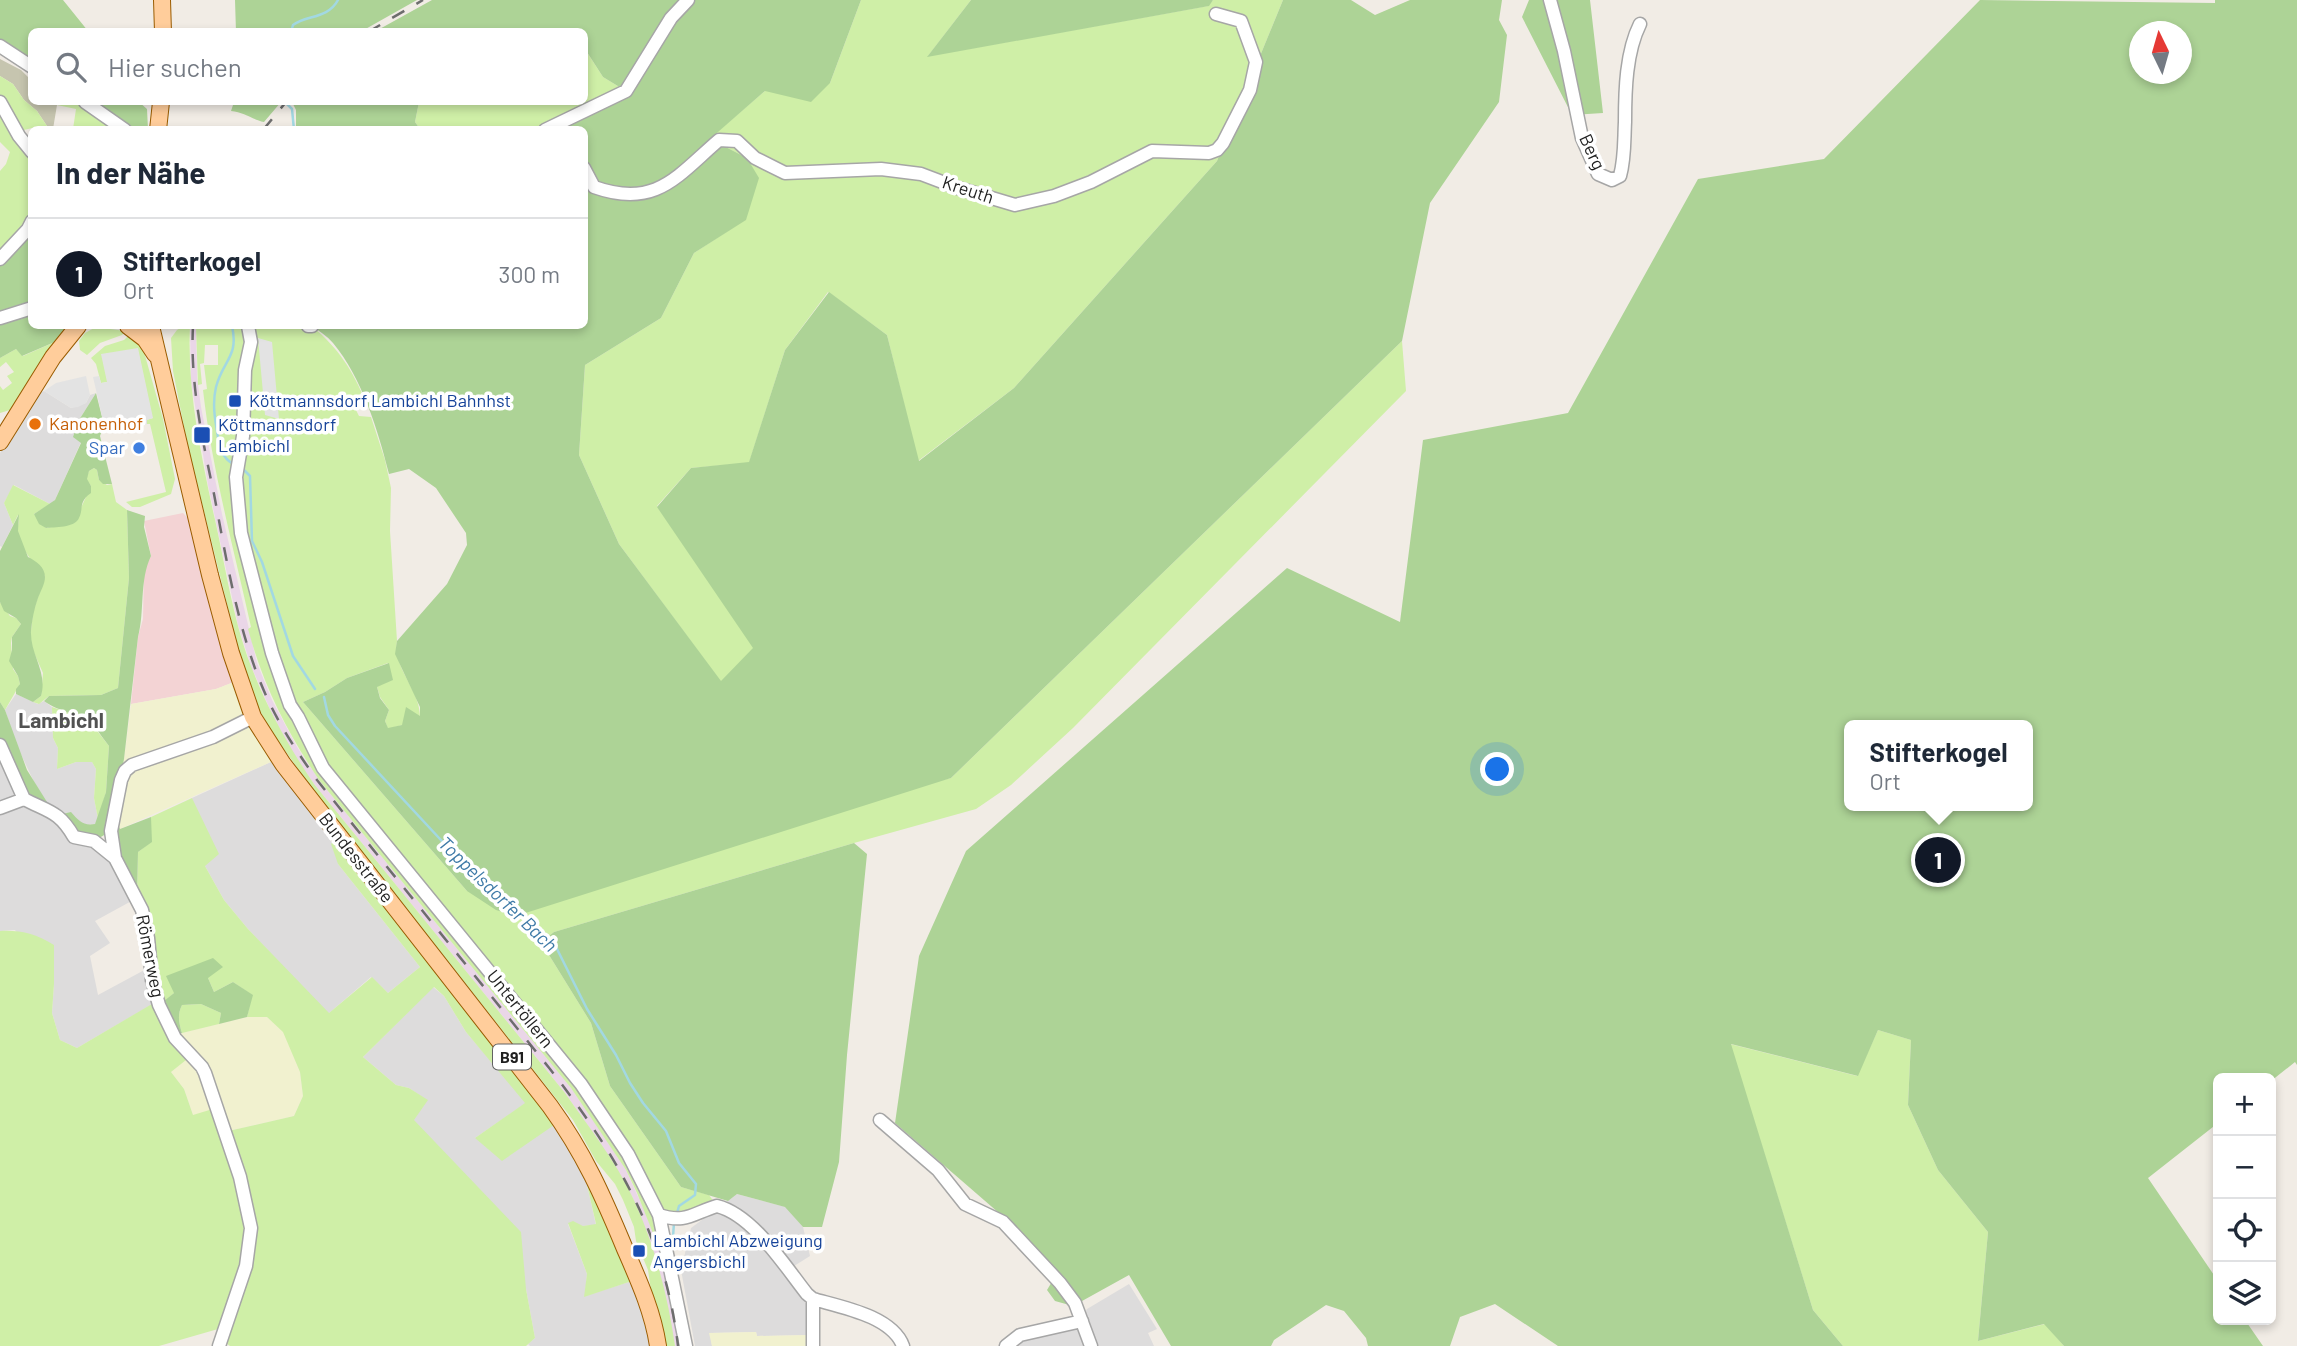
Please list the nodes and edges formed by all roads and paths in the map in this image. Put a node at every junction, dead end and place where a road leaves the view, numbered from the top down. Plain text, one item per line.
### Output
1 (162, 0) edge
2 (688, 0) edge
3 (1550, 0) edge
4 (1216, 14) dead end
5 (1640, 24) dead end
6 (163, 28) edge
7 (0, 46) edge
8 (28, 64) edge
9 (0, 102) edge
10 (89, 105) edge
11 (161, 105) edge
12 (119, 126) edge
13 (158, 126) edge
14 (562, 126) edge
15 (28, 147) edge
16 (588, 176) edge
17 (28, 229) edge
18 (0, 259) edge
19 (28, 310) edge
20 (0, 318) edge
21 (76, 329) edge
22 (132, 329) edge
23 (152, 329) edge
24 (249, 329) edge
25 (163, 372) junction
26 (5, 423) edge
27 (0, 442) edge
28 (253, 717) junction
29 (0, 745) edge
30 (24, 799) junction
31 (0, 808) edge
32 (111, 831) junction
33 (94, 841) junction
34 (114, 858) junction
35 (880, 1120) dead end
36 (659, 1215) junction
37 (813, 1299) junction
38 (1082, 1321) junction
39 (219, 1346) edge
40 (658, 1346) edge
41 (686, 1346) edge
42 (813, 1346) edge
43 (903, 1346) edge
44 (1006, 1346) edge
45 (1091, 1346) edge

1 - 6 main road
2 - 14 street
3 - 5 street, Berg
4 - 16 street, Kreuth
7 - 8 street
9 - 15 street
10 - 12 street
11 - 13 main road
17 - 18 street
19 - 20 street
21 - 26 main road
22 - 25 main road
23 - 25 main road, Bundesstraße / B91
24 - 36 street, Untertöllern
25 - 28 main road, Bundesstraße / B91
26 - 27 main road
28 - 32 street, Römerweg
28 - 40 main road, Bundesstraße / B91
29 - 30 street
30 - 31 street
30 - 33 street
32 - 33 street
32 - 34 street, Römerweg
33 - 34 street
34 - 39 street, Römerweg
35 - 38 street
36 - 37 street
36 - 41 street, Untertöllern
37 - 42 street
37 - 43 street
38 - 44 street
38 - 45 street

